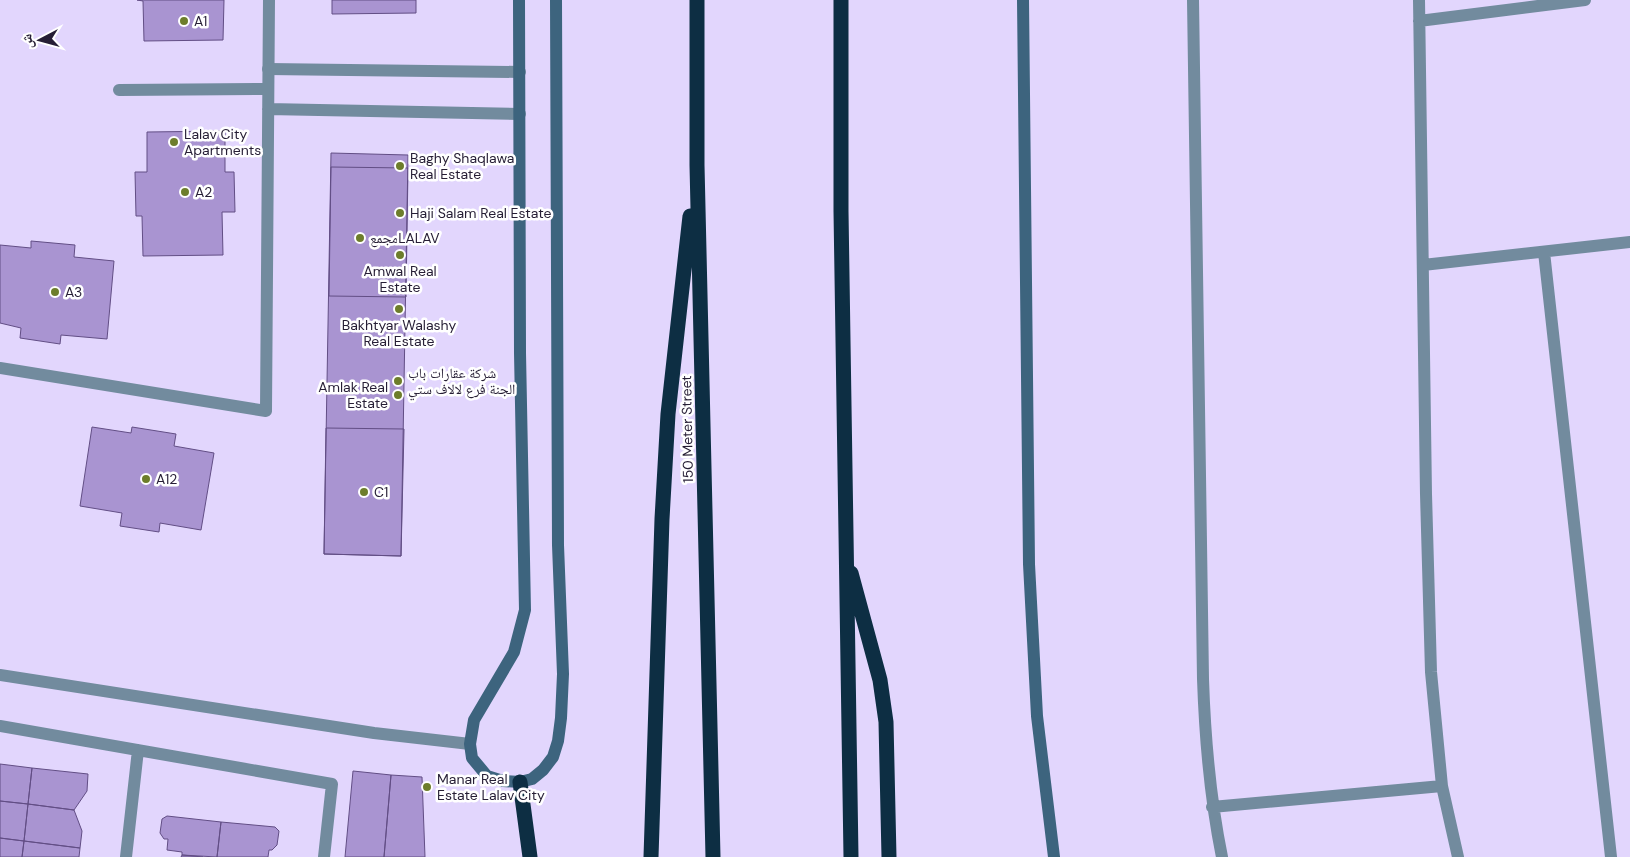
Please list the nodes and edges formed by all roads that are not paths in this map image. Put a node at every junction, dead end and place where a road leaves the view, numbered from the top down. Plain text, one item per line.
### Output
1 (269, 0) edge
2 (519, 0) edge
3 (556, 0) edge
4 (698, 0) edge
5 (841, 0) edge
6 (1023, 0) edge
7 (1193, 0) edge
8 (1419, 0) edge
9 (1585, 0) edge
10 (1419, 21) junction
11 (268, 69) junction
12 (520, 72) junction
13 (268, 89) junction
14 (119, 90) dead end
15 (268, 109) junction
16 (520, 114) junction
17 (697, 165) junction
18 (1630, 242) edge
19 (1544, 252) junction
20 (1422, 265) junction
21 (0, 368) edge
22 (845, 553) junction
23 (0, 675) edge
24 (0, 726) edge
25 (470, 744) junction
26 (138, 750) junction
27 (520, 782) junction
28 (1442, 786) junction
29 (1212, 807) junction
30 (126, 857) edge
31 (324, 857) edge
32 (530, 857) edge
33 (650, 857) edge
34 (713, 857) edge
35 (852, 857) edge
36 (889, 857) edge
37 (1054, 857) edge
38 (1222, 857) edge
39 (1458, 857) edge
40 (1611, 857) edge

1 - 11 street
2 - 12 street
3 - 27 street
4 - 17 highway, 150 Meter Street
5 - 22 highway
6 - 37 street
7 - 29 street
8 - 10 street
9 - 10 street
10 - 20 street
11 - 12 street
11 - 13 street
12 - 16 street
13 - 14 street
13 - 15 street
15 - 16 street
15 - 21 street
16 - 25 street
17 - 33 highway
17 - 34 highway, 150 Meter Street
18 - 19 street
19 - 20 street
19 - 40 street
20 - 28 street
22 - 35 highway
22 - 36 highway
23 - 25 street
24 - 26 street
25 - 27 street
26 - 30 street
26 - 31 street
27 - 32 highway
28 - 29 street
28 - 39 street
29 - 38 street

